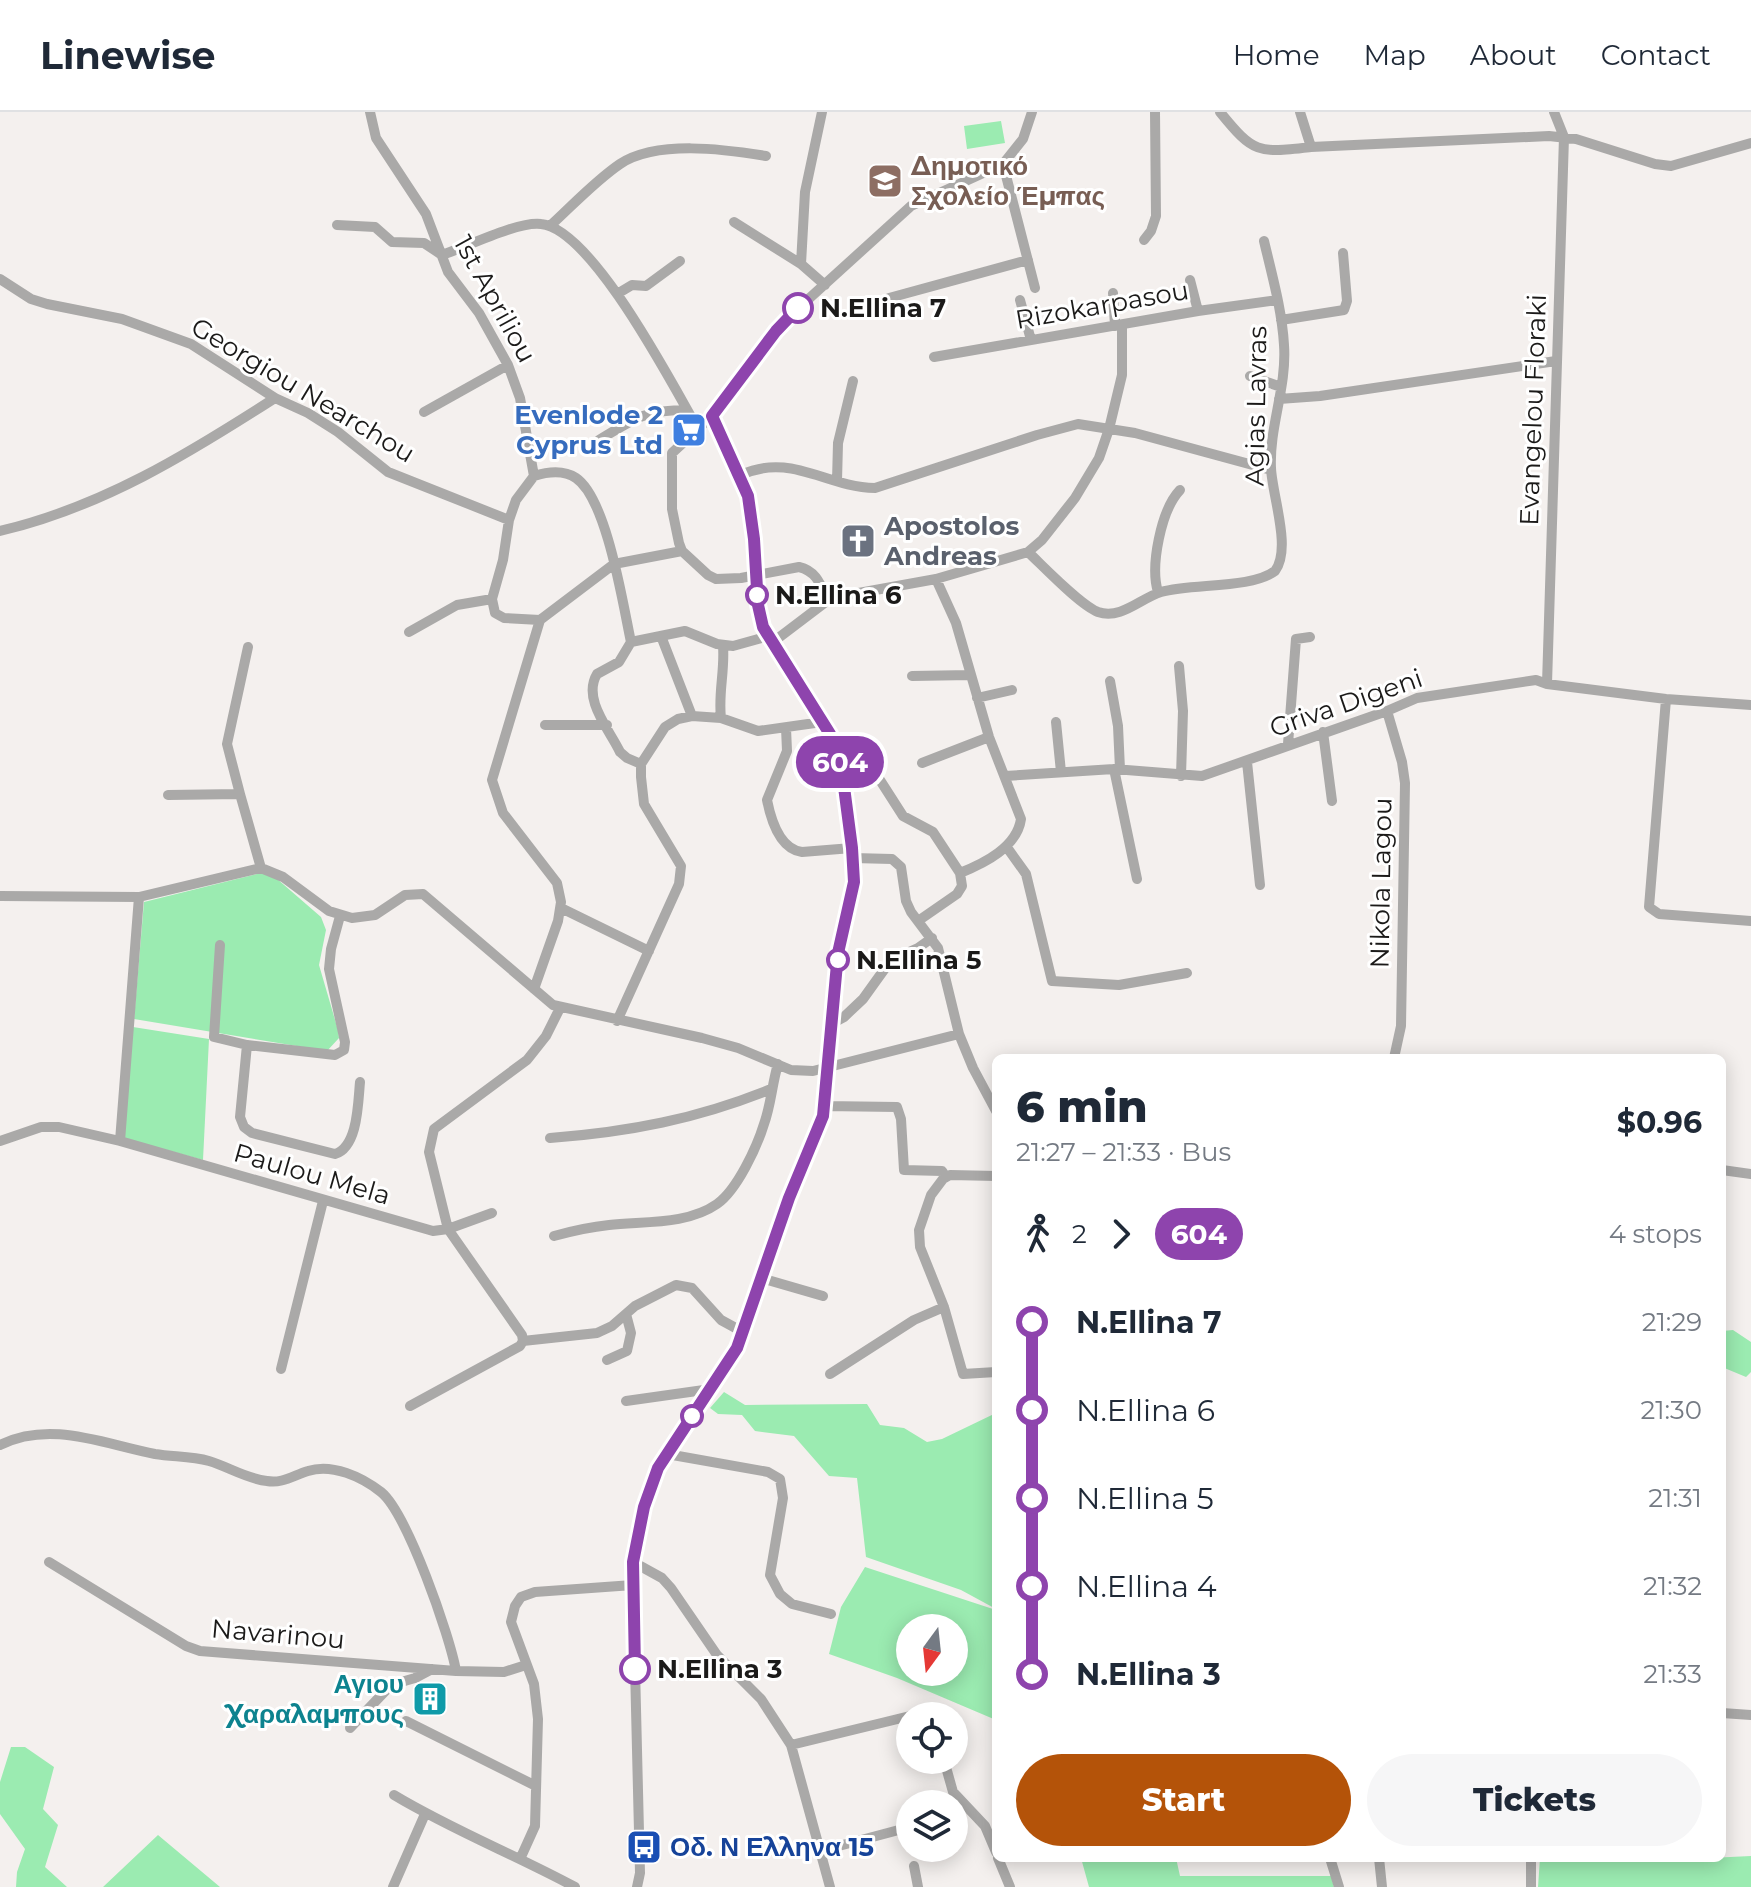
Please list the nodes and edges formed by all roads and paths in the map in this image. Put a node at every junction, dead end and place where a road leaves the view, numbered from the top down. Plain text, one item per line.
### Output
1 (370, 112) edge
2 (822, 112) edge
3 (1032, 112) edge
4 (1155, 112) edge
5 (1220, 112) edge
6 (1300, 112) edge
7 (1554, 112) edge
8 (1564, 137) junction
9 (1751, 143) edge
10 (1311, 147) junction
11 (766, 156) dead end
12 (1003, 164) junction
13 (734, 222) dead end
14 (337, 225) dead end
15 (550, 226) junction
16 (1144, 240) dead end
17 (1264, 241) dead end
18 (1343, 253) dead end
19 (442, 255) junction
20 (1028, 260) junction
21 (680, 261) dead end
22 (801, 264) junction
23 (0, 279) edge
24 (1190, 280) dead end
25 (825, 285) junction
26 (1035, 288) dead end
27 (1113, 293) dead end
28 (617, 294) junction
29 (889, 298) dead end
30 (1020, 300) dead end
31 (1277, 300) junction
32 (1198, 311) junction
33 (1281, 320) junction
34 (1119, 325) junction
35 (1031, 340) junction
36 (934, 357) dead end
37 (1556, 361) junction
38 (508, 365) junction
39 (1250, 376) dead end
40 (853, 381) dead end
41 (1280, 393) junction
42 (275, 398) junction
43 (687, 410) junction
44 (424, 412) dead end
45 (712, 416) junction
46 (698, 429) junction
47 (1109, 429) junction
48 (599, 440) dead end
49 (1271, 470) junction
50 (741, 475) junction
51 (534, 476) junction
52 (837, 481) junction
53 (1180, 490) dead end
54 (509, 520) junction
55 (0, 531) edge
56 (682, 551) junction
57 (1028, 552) junction
58 (614, 564) junction
59 (756, 577) junction
60 (936, 579) junction
61 (1158, 592) junction
62 (492, 599) junction
63 (828, 601) junction
64 (540, 620) junction
65 (409, 632) dead end
66 (661, 636) junction
67 (1310, 637) dead end
68 (771, 639) junction
69 (631, 642) junction
70 (723, 646) junction
71 (248, 647) dead end
72 (1179, 666) dead end
73 (971, 675) junction
74 (912, 676) dead end
75 (1110, 681) dead end
76 (1547, 684) junction
77 (1012, 690) dead end
78 (977, 698) junction
79 (1666, 699) junction
80 (1751, 705) edge
81 (1387, 711) junction
82 (692, 716) junction
83 (721, 718) junction
84 (822, 722) junction
85 (1056, 722) dead end
86 (545, 725) dead end
87 (607, 725) junction
88 (786, 728) junction
89 (1323, 732) junction
90 (989, 737) junction
91 (1288, 744) junction
92 (1247, 762) junction
93 (922, 763) dead end
94 (641, 764) junction
95 (841, 764) junction
96 (1117, 769) junction
97 (1061, 772) junction
98 (1005, 776) junction
99 (1181, 776) junction
100 (240, 794) junction
101 (168, 795) dead end
102 (1332, 801) dead end
103 (1006, 846) junction
104 (853, 853) junction
105 (261, 868) junction
106 (960, 873) junction
107 (1137, 879) dead end
108 (1260, 885) dead end
109 (0, 896) edge
110 (139, 897) junction
111 (561, 908) junction
112 (340, 916) junction
113 (918, 921) junction
114 (1751, 921) edge
115 (932, 938) junction
116 (220, 945) dead end
117 (649, 951) junction
118 (1187, 973) dead end
119 (534, 989) junction
120 (560, 1008) junction
121 (617, 1021) junction
122 (831, 1024) junction
123 (959, 1034) junction
124 (247, 1045) junction
125 (1395, 1054) edge
126 (778, 1064) junction
127 (826, 1068) junction
128 (360, 1082) dead end
129 (771, 1089) junction
130 (992, 1104) edge
131 (824, 1106) junction
132 (550, 1138) dead end
133 (0, 1141) edge
134 (120, 1141) junction
135 (1726, 1171) edge
136 (1751, 1174) edge
137 (992, 1176) edge
138 (946, 1177) junction
139 (323, 1201) junction
140 (492, 1213) dead end
141 (448, 1229) junction
142 (554, 1236) dead end
143 (761, 1278) junction
144 (823, 1296) dead end
145 (944, 1307) junction
146 (626, 1314) junction
147 (743, 1332) junction
148 (523, 1341) junction
149 (607, 1360) dead end
150 (281, 1369) dead end
151 (992, 1372) edge
152 (830, 1374) dead end
153 (711, 1389) junction
154 (626, 1401) dead end
155 (410, 1406) dead end
156 (0, 1445) edge
157 (667, 1454) junction
158 (49, 1562) dead end
159 (633, 1562) junction
160 (633, 1585) junction
161 (831, 1614) dead end
162 (391, 1665) junction
163 (526, 1665) junction
164 (432, 1669) junction
165 (456, 1671) junction
166 (391, 1685) junction
167 (1726, 1713) edge
168 (1751, 1715) edge
169 (896, 1720) edge
170 (406, 1721) dead end
171 (350, 1728) dead end
172 (791, 1745) junction
173 (948, 1774) edge
174 (534, 1785) junction
175 (394, 1795) dead end
176 (425, 1814) junction
177 (896, 1831) edge
178 (992, 1843) edge
179 (820, 1851) junction
180 (521, 1857) junction
181 (1000, 1862) edge
182 (1331, 1862) edge
183 (1379, 1862) edge
184 (1531, 1862) edge
185 (914, 1866) dead end
186 (393, 1887) edge
187 (575, 1887) edge
188 (637, 1887) edge
189 (830, 1887) edge
190 (918, 1887) edge
191 (1010, 1887) edge
192 (1339, 1887) edge
193 (1382, 1887) edge
194 (1531, 1887) edge

1 - 19 street, 1st Apriliou
2 - 22 street
3 - 12 street
4 - 16 street
5 - 10 street
6 - 10 street
7 - 8 street
8 - 9 street
8 - 10 street
8 - 37 street, Evangelou Floraki
11 - 15 street
12 - 20 street
12 - 25 street
13 - 22 street
14 - 19 street
15 - 19 street
15 - 28 street
17 - 31 street, Agias Lavras
18 - 33 street
19 - 38 street, 1st Apriliou
20 - 26 street
20 - 29 street
21 - 28 street
22 - 25 street
23 - 42 street, Georgiou Nearchou
24 - 32 street
25 - 45 street
27 - 34 street
28 - 43 street
30 - 35 street
31 - 32 street, Rizokarpasou
31 - 33 street, Agias Lavras
32 - 34 street, Rizokarpasou
33 - 41 street, Agias Lavras
34 - 35 street, Rizokarpasou
34 - 47 street
35 - 36 street, Rizokarpasou
37 - 41 street
37 - 76 street, Evangelou Floraki
38 - 44 street
38 - 51 street, 1st Apriliou
39 - 41 street
40 - 52 street
41 - 49 street, Agias Lavras
42 - 54 street, Georgiou Nearchou
42 - 55 street
43 - 46 street
43 - 48 street
45 - 46 street
45 - 50 street
46 - 56 street
47 - 49 street
47 - 52 street
47 - 57 street
49 - 61 street, Agias Lavras
50 - 52 street
50 - 59 street
51 - 54 street
51 - 58 street
53 - 61 street
54 - 62 street
56 - 58 street
56 - 59 street
57 - 60 street
57 - 61 street
58 - 64 street
58 - 69 street
59 - 63 street
59 - 68 street
60 - 63 street
60 - 73 street
62 - 64 street
62 - 65 street
63 - 68 street
64 - 111 street
66 - 69 street
66 - 70 street
66 - 82 street
67 - 91 street
68 - 70 street
68 - 84 street
69 - 87 street
70 - 83 street
71 - 100 street
72 - 99 street
73 - 74 street
73 - 78 street
75 - 96 street
76 - 79 street, Griva Digeni
76 - 81 street, Griva Digeni
77 - 78 street
78 - 90 street
79 - 80 street, Griva Digeni
79 - 114 street
81 - 89 street, Griva Digeni
81 - 125 street, Nikola Lagou
82 - 83 street
82 - 94 street
83 - 88 street
84 - 88 street
84 - 95 street
85 - 97 street
86 - 87 street
87 - 94 street
88 - 104 street
89 - 91 street, Griva Digeni
89 - 102 street
90 - 93 street
90 - 98 street
91 - 92 street, Griva Digeni
92 - 99 street, Griva Digeni
92 - 108 street
94 - 117 street
95 - 104 street
95 - 106 street
96 - 97 street, Griva Digeni
96 - 99 street, Griva Digeni
96 - 107 street
97 - 98 street, Griva Digeni
98 - 103 street
100 - 101 street
100 - 105 street
103 - 106 street
103 - 118 street
104 - 113 street
104 - 122 street
105 - 110 street
105 - 112 street
106 - 113 street
109 - 110 street
110 - 134 street
111 - 117 street
111 - 119 street
112 - 119 street
112 - 124 street
113 - 115 street
115 - 122 street
115 - 123 street
116 - 124 street
117 - 121 street
119 - 120 street
120 - 121 street
120 - 141 street
121 - 126 street
122 - 127 street
123 - 127 street
123 - 130 street
124 - 128 street
126 - 127 street
126 - 129 street
127 - 131 street
129 - 132 street
129 - 142 street
131 - 138 street
131 - 143 street
133 - 134 street, Paulou Mela
134 - 139 street, Paulou Mela
135 - 136 street
137 - 138 street
138 - 145 street
139 - 141 street, Paulou Mela
139 - 150 street
140 - 141 street, Paulou Mela
141 - 148 street
143 - 144 street
143 - 147 street
145 - 151 street
145 - 152 street
146 - 147 street
146 - 148 street
146 - 149 street
147 - 153 street
148 - 155 street
153 - 154 street
153 - 157 street
156 - 165 street
157 - 159 street
157 - 161 street
158 - 162 street, Navarinou
159 - 160 street
159 - 172 street
160 - 163 street
160 - 188 street
162 - 164 street, Navarinou
162 - 166 street
163 - 165 street, Navarinou
163 - 174 street
164 - 165 street, Navarinou
164 - 166 street
166 - 171 street
167 - 168 street
169 - 172 street
170 - 174 street
172 - 179 street
173 - 178 street
174 - 180 street
175 - 176 street
176 - 180 street
176 - 186 street
177 - 179 street
179 - 189 street
180 - 187 street
181 - 191 street
182 - 192 street
183 - 193 street
184 - 194 street
185 - 190 street

